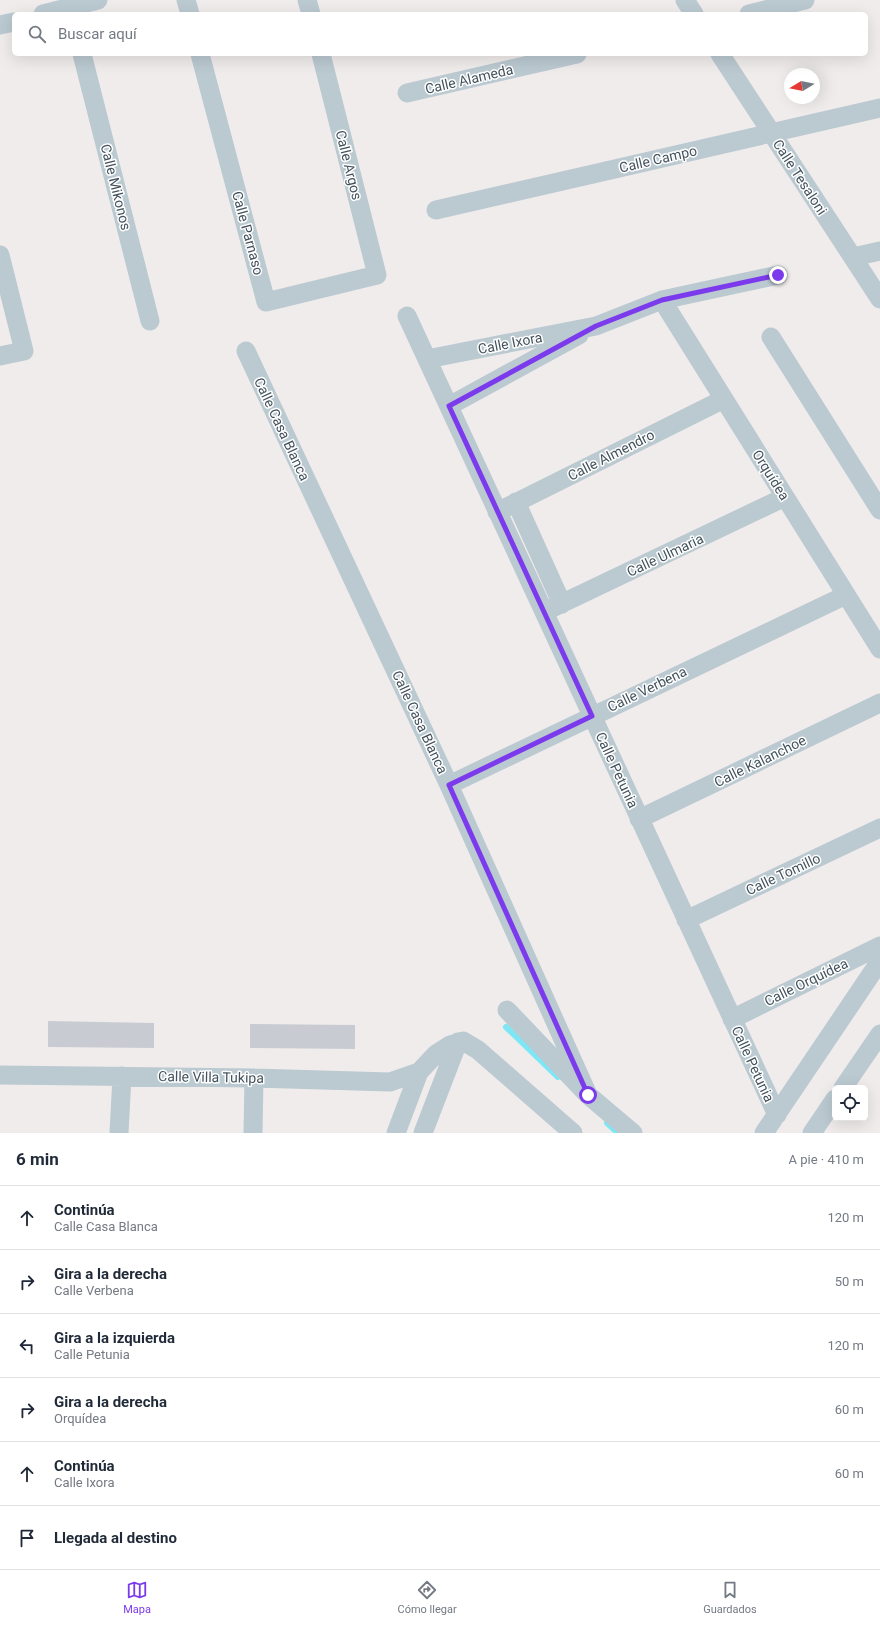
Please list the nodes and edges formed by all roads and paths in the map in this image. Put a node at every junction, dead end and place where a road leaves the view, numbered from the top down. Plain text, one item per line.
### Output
1 (98, 0) edge
2 (186, 0) edge
3 (307, 0) edge
4 (685, 0) edge
5 (805, 0) edge
6 (72, 7) edge
7 (51, 12) edge
8 (189, 12) edge
9 (310, 12) edge
10 (693, 12) edge
11 (757, 12) edge
12 (12, 22) edge
13 (0, 25) edge
14 (83, 56) edge
15 (201, 56) edge
16 (322, 56) edge
17 (569, 56) edge
18 (721, 56) edge
19 (407, 93) dead end
20 (880, 108) edge
21 (771, 133) junction
22 (436, 210) dead end
23 (880, 251) edge
24 (0, 255) edge
25 (853, 257) junction
26 (377, 275) joint
27 (778, 275) dead end
28 (880, 299) edge
29 (662, 300) junction
30 (407, 316) dead end
31 (150, 321) dead end
32 (596, 326) junction
33 (771, 337) dead end
34 (246, 351) dead end
35 (0, 356) edge
36 (427, 359) junction
37 (724, 399) junction
38 (449, 406) junction
39 (785, 497) junction
40 (516, 502) junction
41 (880, 510) edge
42 (497, 512) junction
43 (846, 595) junction
44 (562, 604) junction
45 (544, 612) junction
46 (880, 649) edge
47 (880, 703) edge
48 (592, 716) junction
49 (449, 785) junction
50 (639, 819) junction
51 (880, 828) edge
52 (686, 920) junction
53 (880, 946) edge
54 (880, 961) edge
55 (507, 1010) dead end
56 (732, 1019) junction
57 (880, 1034) edge
58 (458, 1042) junction
59 (419, 1072) junction
60 (0, 1075) edge
61 (122, 1076) junction
62 (254, 1078) junction
63 (845, 1085) edge
64 (588, 1095) junction
65 (832, 1104) edge
66 (777, 1115) junction
67 (553, 1125) edge
68 (119, 1133) edge
69 (253, 1133) edge
70 (396, 1133) edge
71 (423, 1133) edge
72 (573, 1133) edge
73 (632, 1133) edge
74 (764, 1133) edge
75 (812, 1133) edge

1 - 6 street
2 - 8 street
3 - 9 street
4 - 10 street
5 - 11 street
6 - 7 street
12 - 13 street
14 - 31 street, Calle Mikonos
15 - 26 street, Calle Parnaso
16 - 26 street, Calle Argos
17 - 19 street, Calle Alameda
18 - 21 street, Calle Tesaloni
20 - 21 street, Calle Campo
21 - 22 street, Calle Campo
21 - 25 street, Calle Tesaloni
23 - 25 street
24 - 35 street
25 - 28 street, Calle Tesaloni
27 - 29 street, Calle Ixora
29 - 32 street, Calle Ixora
29 - 37 street, Orquídea
30 - 36 street, Calle Petunia
32 - 36 street, Calle Ixora
32 - 38 street
33 - 41 street
34 - 49 street, Calle Casa Blanca
36 - 38 street, Calle Petunia
37 - 39 street, Orquídea
37 - 40 street, Calle Almendro
38 - 42 street, Calle Petunia
39 - 43 street, Orquídea
39 - 44 street, Calle Ulmaria
40 - 42 street, Calle Almendro
40 - 44 street
42 - 45 street, Calle Petunia
43 - 46 street, Orquídea
43 - 48 street, Calle Verbena
44 - 45 street, Calle Ulmaria
45 - 48 street, Calle Petunia
47 - 50 street, Calle Kalanchoe
48 - 49 street, Calle Verbena
48 - 50 street, Calle Petunia
49 - 64 street, Calle Casa Blanca
50 - 52 street, Calle Petunia
51 - 52 street, Calle Tomillo
52 - 56 street, Calle Petunia
53 - 56 street, Calle Orquídea
54 - 66 street
55 - 64 street
56 - 66 street, Calle Petunia
57 - 63 street
58 - 59 street
58 - 67 street
58 - 71 street
59 - 62 street, Calle Villa Tukipa
59 - 70 street
60 - 61 street, Calle Villa Tukipa
61 - 62 street, Calle Villa Tukipa
61 - 68 street
62 - 69 street
64 - 73 street
65 - 75 street
66 - 74 street
67 - 72 street

